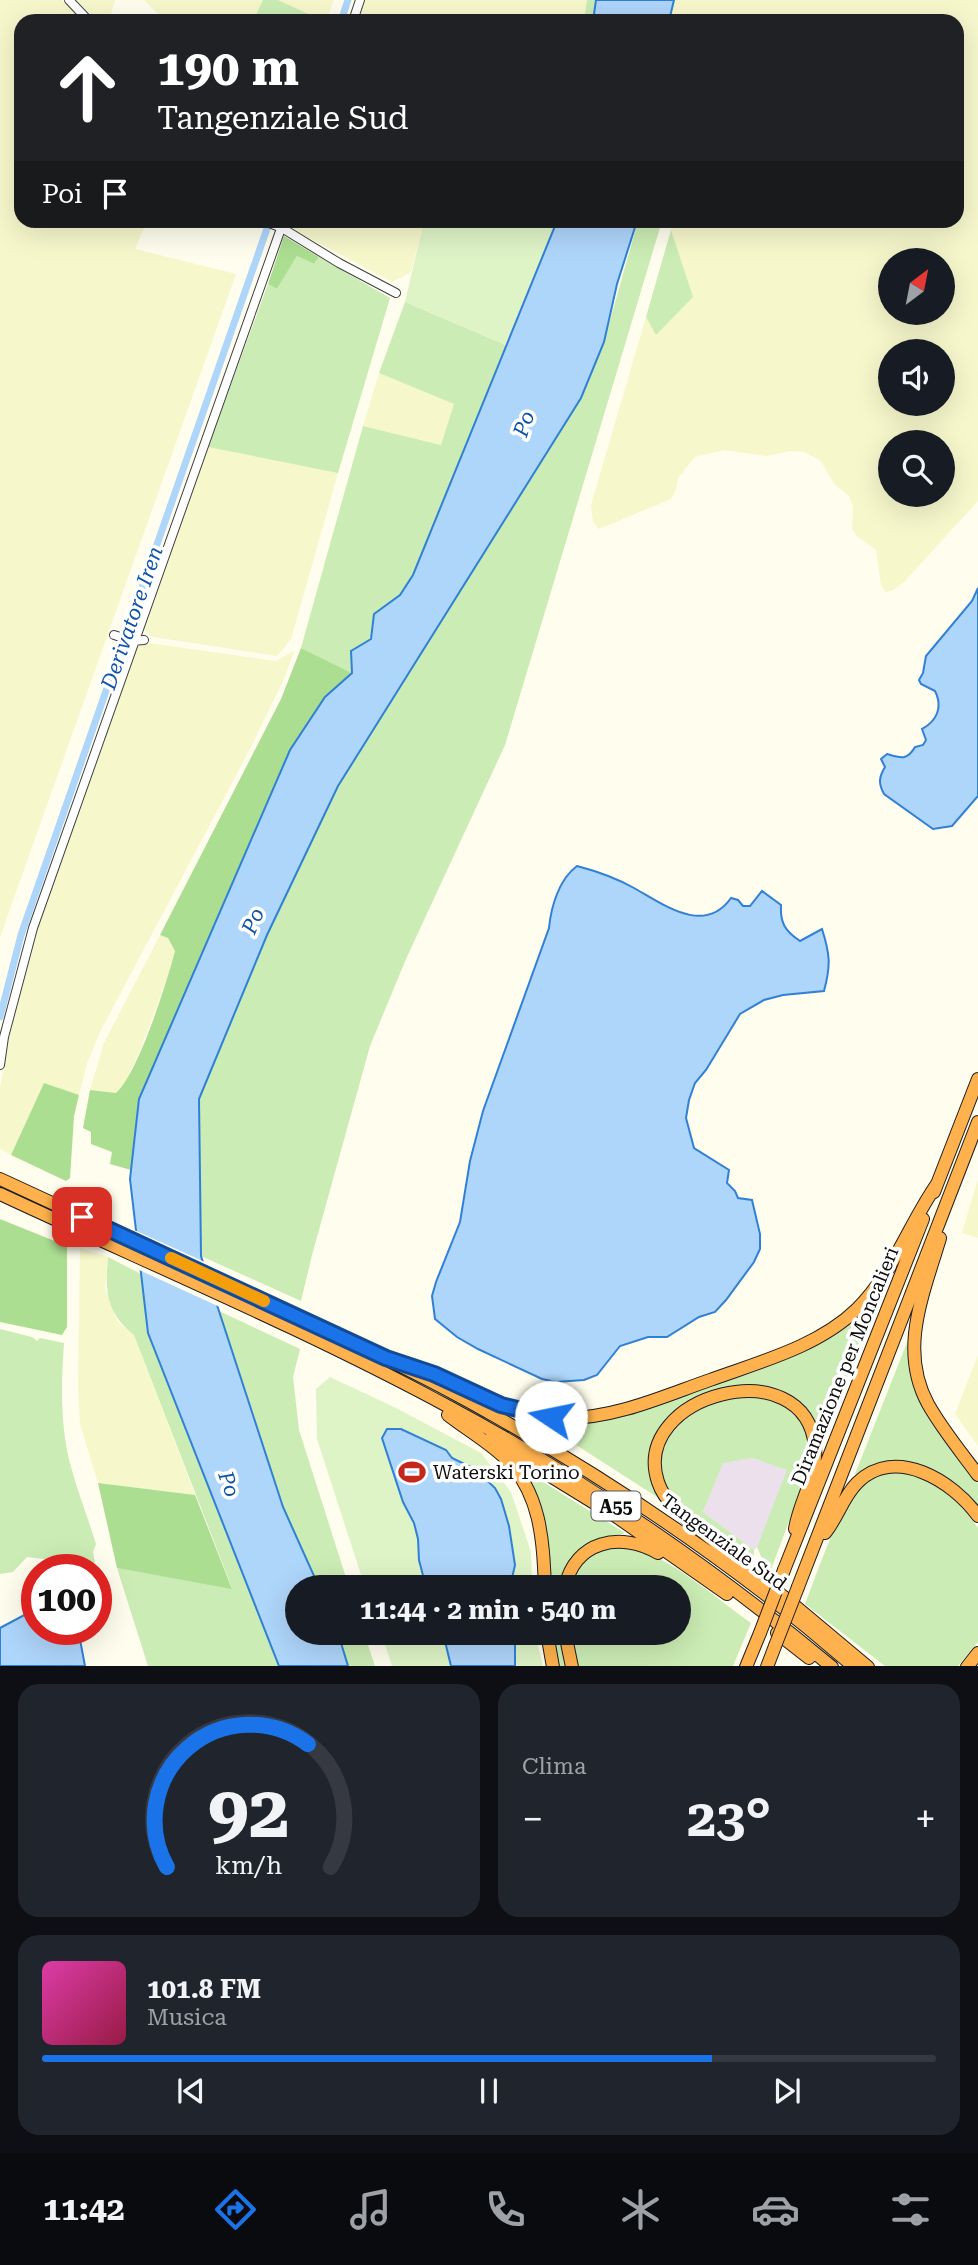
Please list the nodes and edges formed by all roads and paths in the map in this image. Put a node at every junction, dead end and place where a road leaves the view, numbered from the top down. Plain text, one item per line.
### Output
1 (69, 0) edge
2 (82, 14) edge
3 (282, 228) edge
4 (289, 228) edge
5 (396, 293) dead end
6 (114, 635) dead end
7 (137, 641) junction
8 (0, 1065) edge
9 (978, 1079) edge
10 (978, 1122) edge
11 (0, 1179) edge
12 (937, 1184) junction
13 (0, 1194) edge
14 (944, 1209) junction
15 (386, 1358) junction
16 (383, 1373) junction
17 (448, 1415) junction
18 (978, 1475) edge
19 (636, 1502) junction
20 (978, 1516) edge
21 (817, 1540) junction
22 (793, 1548) junction
23 (732, 1557) junction
24 (544, 1575) edge
25 (569, 1575) edge
26 (704, 1577) junction
27 (549, 1645) edge
28 (567, 1645) edge
29 (850, 1650) junction
30 (746, 1665) edge
31 (816, 1665) edge
32 (553, 1666) edge
33 (572, 1666) edge
34 (768, 1666) edge
35 (831, 1666) edge
36 (853, 1666) edge
37 (868, 1666) edge
38 (874, 1666) edge

1 - 2 street
3 - 7 street
4 - 5 street
6 - 7 street
7 - 8 street
9 - 12 highway, Diramazione per Moncalieri
10 - 14 highway, Diramazione per Moncalieri
11 - 15 highway, Tangenziale Sud / A55
12 - 15 highway
12 - 22 highway, Diramazione per Moncalieri
13 - 16 highway, Tangenziale Sud / A55
14 - 18 highway
14 - 21 highway, Diramazione per Moncalieri
15 - 19 highway, Tangenziale Sud / A55
16 - 17 highway
16 - 35 highway, Tangenziale Sud / A55
17 - 24 highway
17 - 26 highway
19 - 23 highway
19 - 36 highway, Tangenziale Sud / A55
20 - 21 highway
21 - 34 highway, Diramazione per Moncalieri, bridge
22 - 23 highway
22 - 30 highway, Diramazione per Moncalieri, bridge
23 - 29 highway
25 - 26 highway
26 - 31 highway
27 - 32 highway
28 - 33 highway
29 - 37 highway
29 - 38 highway

